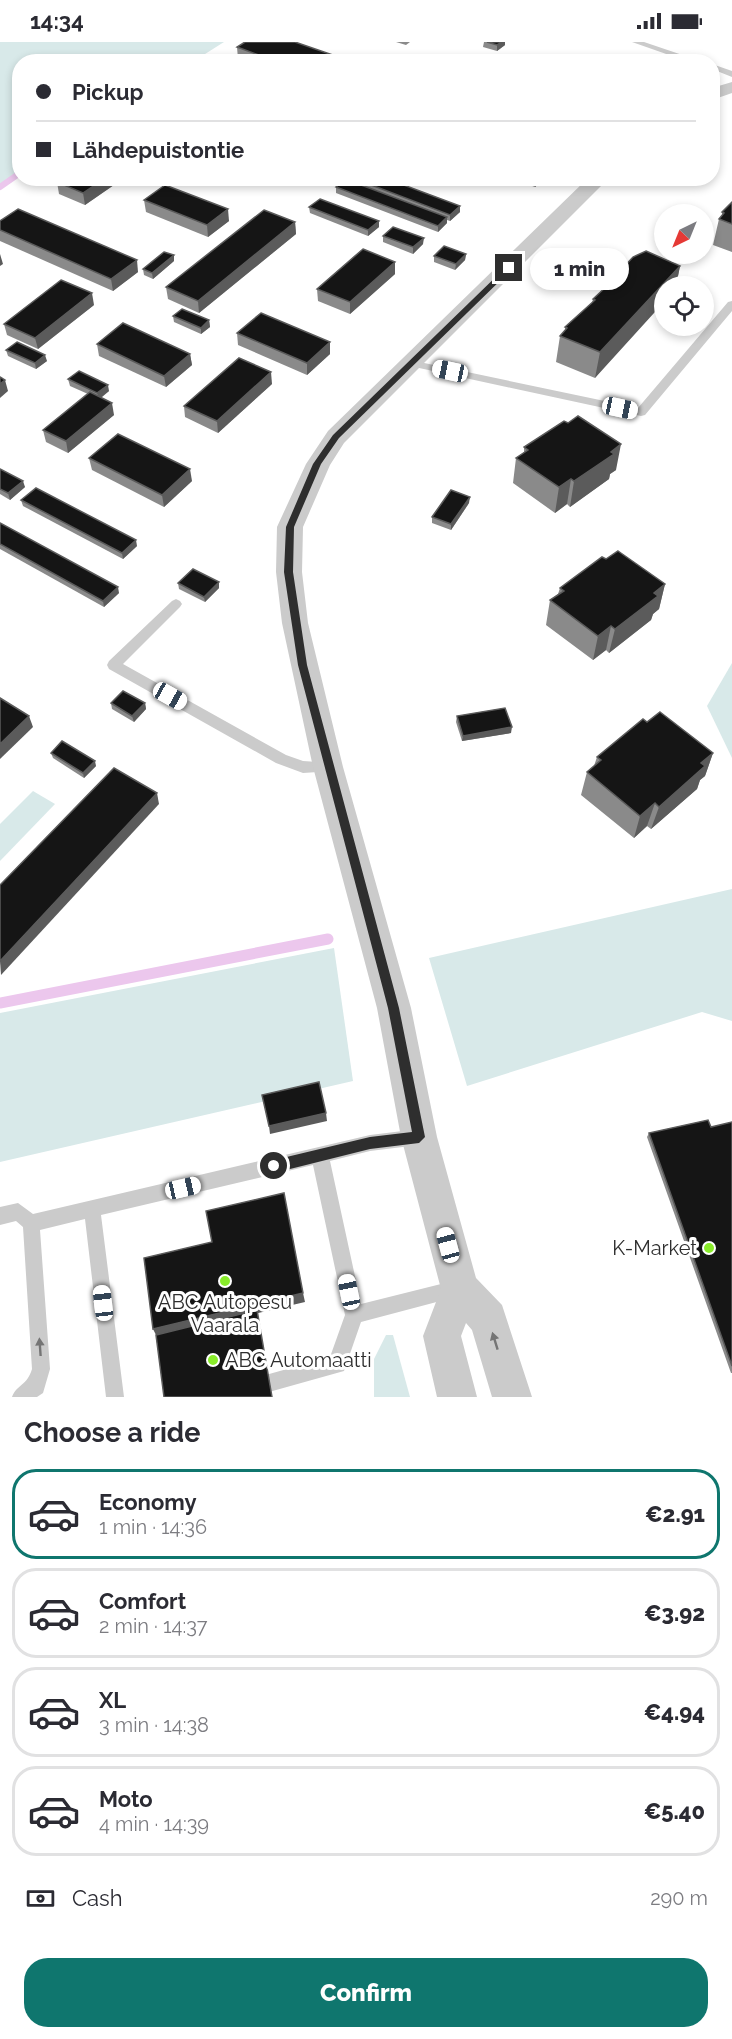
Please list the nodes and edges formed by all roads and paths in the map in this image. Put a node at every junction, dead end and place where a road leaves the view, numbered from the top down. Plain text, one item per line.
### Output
1 (636, 42) edge
2 (674, 54) edge
3 (592, 186) edge
4 (732, 304) edge
5 (410, 363) junction
6 (176, 604) dead end
7 (328, 767) junction
8 (419, 1137) junction
9 (320, 1156) junction
10 (92, 1209) junction
11 (0, 1216) edge
12 (31, 1223) junction
13 (460, 1289) junction
14 (354, 1315) junction
15 (269, 1383) edge
16 (21, 1397) edge
17 (115, 1397) edge
18 (457, 1397) edge
19 (512, 1397) edge

1 - 2 lane
3 - 5 street
4 - 5 lane
5 - 7 street
6 - 7 lane
7 - 8 street
8 - 9 lane
8 - 13 street
9 - 10 lane
9 - 14 lane
10 - 12 lane
10 - 17 lane
11 - 12 lane
16 -> 12 lane
13 - 14 lane
13 - 18 street
19 -> 13 street
14 - 15 lane

